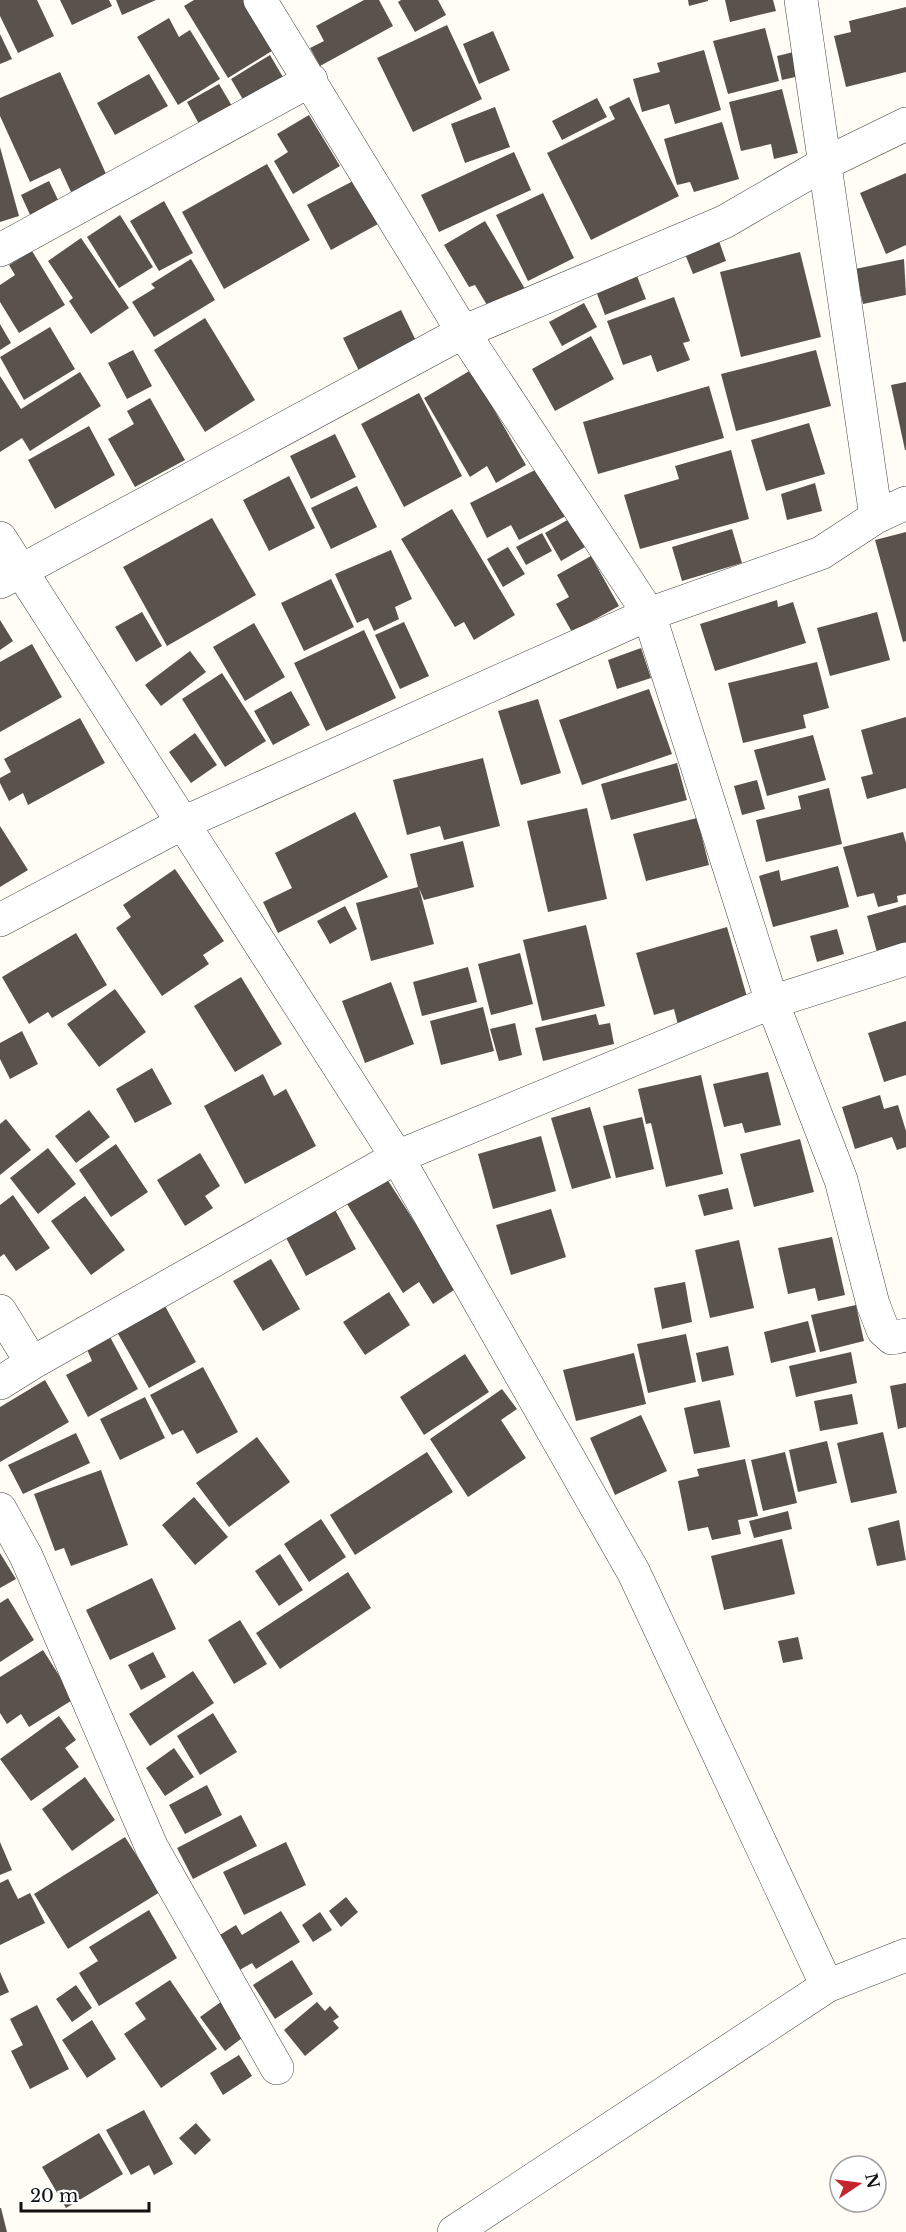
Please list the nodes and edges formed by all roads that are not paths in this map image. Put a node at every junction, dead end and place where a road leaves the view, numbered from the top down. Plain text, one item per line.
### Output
1 (260, 0) edge
2 (801, 0) edge
3 (310, 80) junction
4 (906, 124) edge
5 (824, 164) junction
6 (0, 250) edge
7 (463, 332) junction
8 (906, 503) edge
9 (876, 517) junction
10 (0, 538) edge
11 (10, 576) edge
12 (649, 614) junction
13 (181, 824) junction
14 (0, 920) edge
15 (906, 959) edge
16 (772, 1002) junction
17 (397, 1157) junction
18 (0, 1311) edge
19 (906, 1335) edge
20 (32, 1363) junction
21 (0, 1383) edge
22 (0, 1509) edge
23 (906, 1955) edge
24 (828, 1986) junction
25 (277, 2068) dead end
26 (454, 2232) edge

1 - 3 street
2 - 5 street
3 - 6 street
3 - 7 street
4 - 5 street
5 - 7 street
5 - 9 street
7 - 11 street
7 - 12 street
8 - 9 street
9 - 12 street
10 - 11 street
11 - 13 street
12 - 13 street
12 - 16 street
13 - 14 street
13 - 17 street
15 - 16 street
16 - 17 street
16 - 19 street
17 - 20 street
17 - 24 street
18 - 20 street
20 - 21 street
22 - 25 street
23 - 24 street
24 - 26 street

